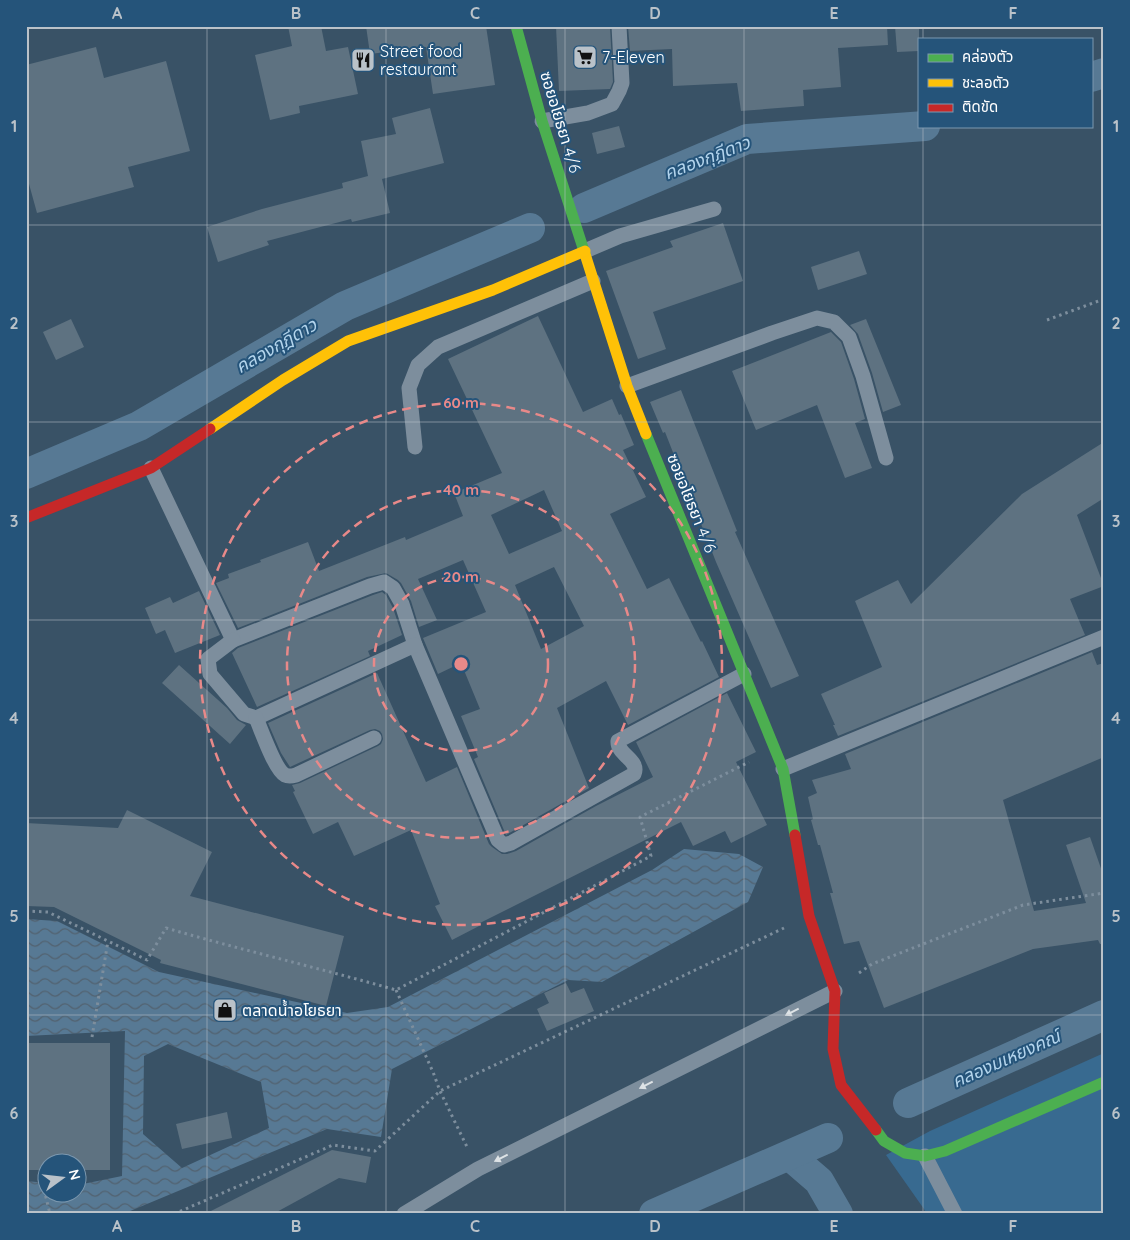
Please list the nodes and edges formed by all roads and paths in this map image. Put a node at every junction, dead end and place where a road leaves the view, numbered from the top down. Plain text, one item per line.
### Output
1 (516, 26) edge
2 (620, 26) edge
3 (542, 121) junction
4 (714, 209) dead end
5 (585, 251) junction
6 (593, 281) junction
7 (1104, 299) edge
8 (1047, 320) dead end
9 (627, 386) junction
10 (415, 447) dead end
11 (886, 458) dead end
12 (151, 468) junction
13 (26, 518) edge
14 (1104, 637) edge
15 (233, 640) junction
16 (415, 645) junction
17 (744, 674) junction
18 (256, 718) junction
19 (374, 738) dead end
20 (774, 749) junction
21 (783, 768) junction
22 (1104, 893) edge
23 (26, 911) edge
24 (809, 916) junction
25 (108, 943) junction
26 (396, 990) junction
27 (835, 991) junction
28 (92, 1037) dead end
29 (1104, 1082) edge
30 (440, 1091) junction
31 (925, 1156) junction
32 (478, 1169) junction
33 (174, 1214) edge
34 (404, 1214) edge
35 (955, 1214) edge

1 - 3 street, ซอยอโยธยา 4/6
2 - 3 lane
3 - 5 street, ซอยอโยธยา 4/6
4 - 5 lane
5 - 6 street, ซอยอโยธยา 4/6
5 - 12 street
6 - 9 street, ซอยอโยธยา 4/6
6 - 10 lane
7 - 8 path
9 - 11 lane
9 - 17 street, ซอยอโยธยา 4/6
12 - 13 street
12 - 15 lane
14 - 21 lane
15 - 16 lane
15 - 18 lane
16 - 17 lane
16 - 18 lane
17 - 20 street, ซอยอโยธยา 4/6
18 - 19 lane
20 - 21 street, ซอยอโยธยา 4/6
20 - 26 path
21 - 24 street, ซอยอโยธยา 4/6
22 - 27 path
23 - 25 path
24 - 27 street, ซอยอโยธยา 4/6
24 - 30 path
25 - 26 path
25 - 28 path
26 - 30 path
27 - 31 street
27 -> 32 lane
29 - 31 street
30 - 32 path
30 - 33 path
31 - 35 lane
32 - 34 lane

